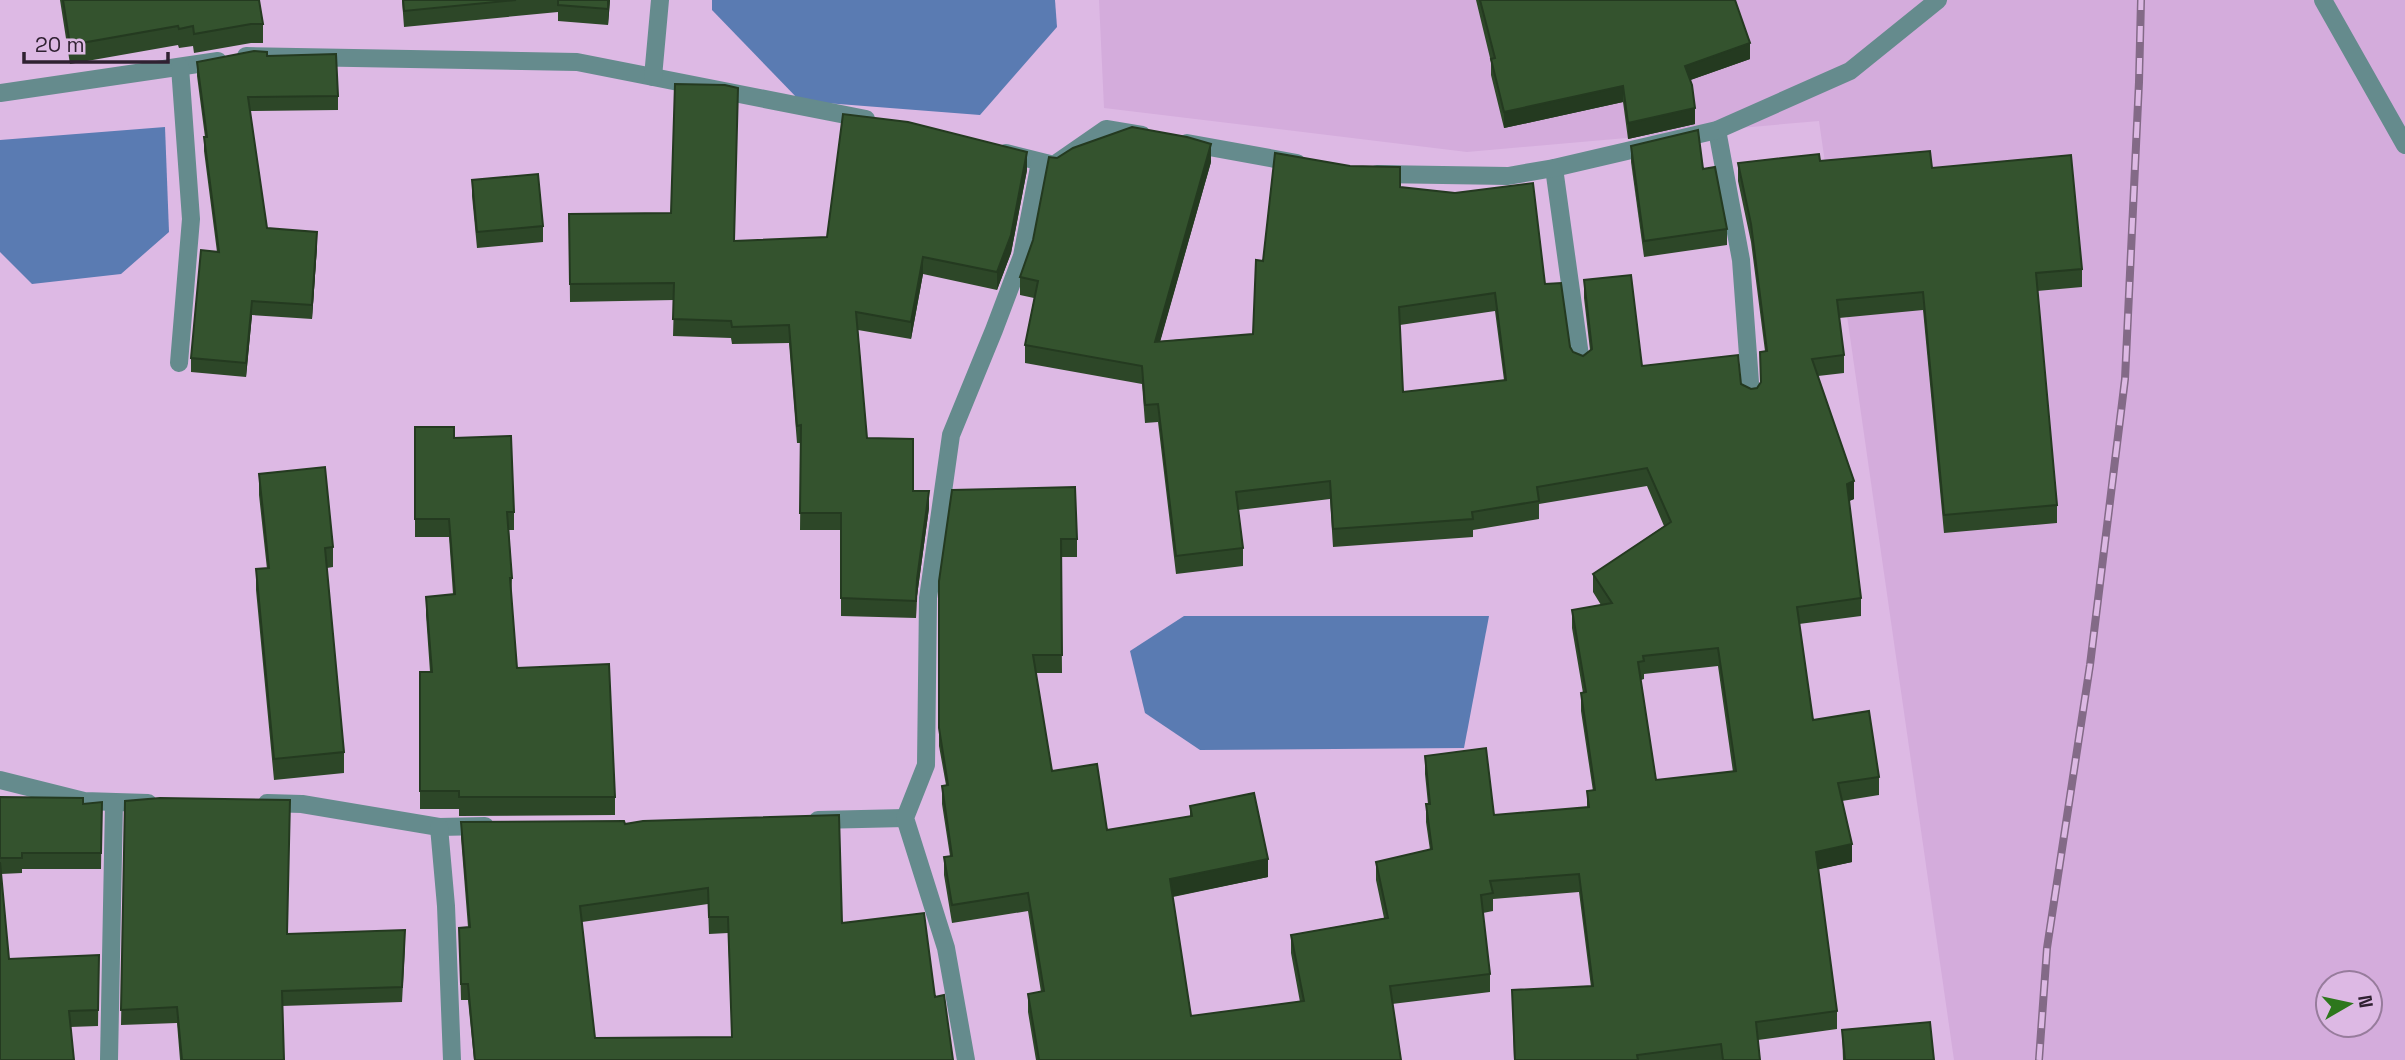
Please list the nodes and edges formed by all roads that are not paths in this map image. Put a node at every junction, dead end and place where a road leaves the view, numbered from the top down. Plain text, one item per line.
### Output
1 (660, 0) edge
2 (1938, 0) edge
3 (2323, 0) edge
4 (180, 67) junction
5 (653, 77) junction
6 (0, 93) edge
7 (884, 123) edge
8 (1717, 130) junction
9 (2405, 145) edge
10 (989, 149) edge
11 (1040, 162) junction
12 (1311, 166) edge
13 (1554, 169) junction
14 (1365, 174) edge
15 (179, 363) dead end
16 (1581, 363) edge
17 (1751, 396) edge
18 (0, 780) edge
19 (114, 803) junction
20 (165, 803) edge
21 (254, 803) edge
22 (905, 818) junction
23 (796, 821) edge
24 (509, 826) edge
25 (439, 827) junction
26 (109, 1060) edge
27 (452, 1060) edge
28 (967, 1060) edge

1 - 5 street
2 - 8 street
3 - 9 street
4 - 5 street
4 - 6 street
4 - 15 street
5 - 7 street
8 - 13 street
8 - 17 street
10 - 11 street
11 - 12 street
11 - 22 street
13 - 14 street
13 - 16 street
18 - 19 street
19 - 20 street
19 - 26 street
21 - 25 street
22 - 23 street
22 - 28 street
24 - 25 street
25 - 27 street

